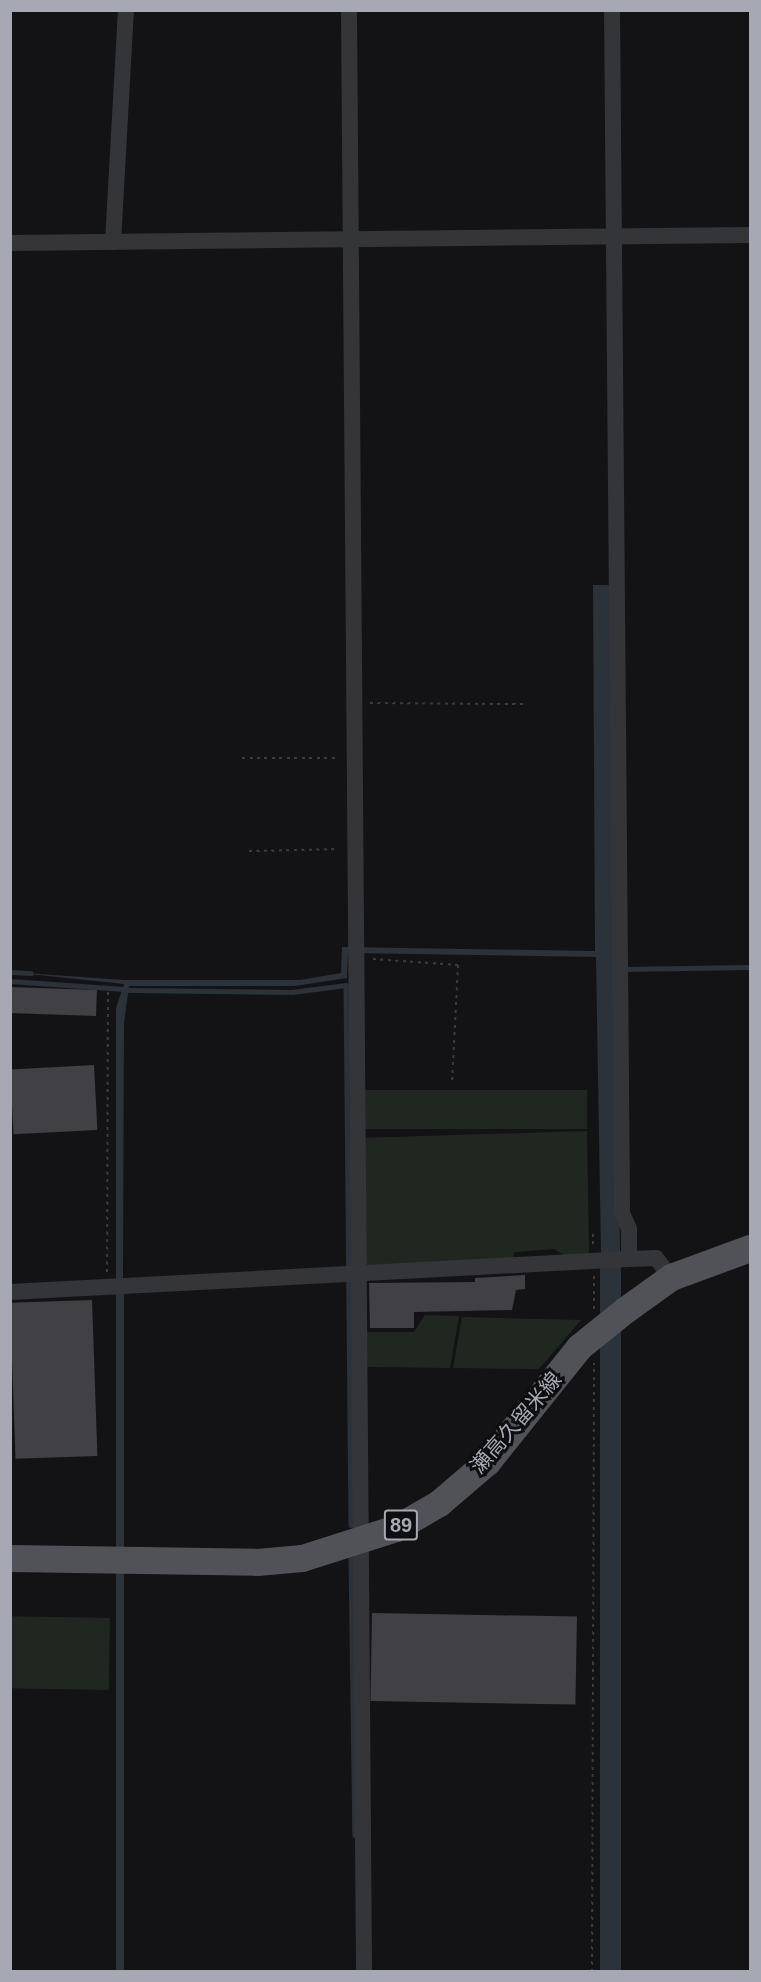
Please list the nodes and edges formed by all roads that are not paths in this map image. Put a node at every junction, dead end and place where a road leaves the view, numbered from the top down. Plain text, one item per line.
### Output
1 (126, 10) edge
2 (349, 10) edge
3 (612, 10) edge
4 (750, 235) edge
5 (614, 237) junction
6 (351, 239) junction
7 (113, 242) junction
8 (10, 243) edge
9 (750, 1248) edge
10 (629, 1259) junction
11 (355, 1273) junction
12 (671, 1277) junction
13 (10, 1292) edge
14 (359, 1543) junction
15 (10, 1558) edge
16 (364, 1971) edge

1 - 7 street
2 - 6 street
3 - 5 street
4 - 5 street
5 - 6 street
5 - 10 street
6 - 7 street
6 - 11 street
7 - 8 street
9 - 12 main road, 瀬高久留米線 / 89
10 - 11 street
10 - 12 street
11 - 13 street
11 - 14 street
12 - 14 main road, 瀬高久留米線 / 89
14 - 15 main road, 瀬高久留米線 / 89
14 - 16 street

